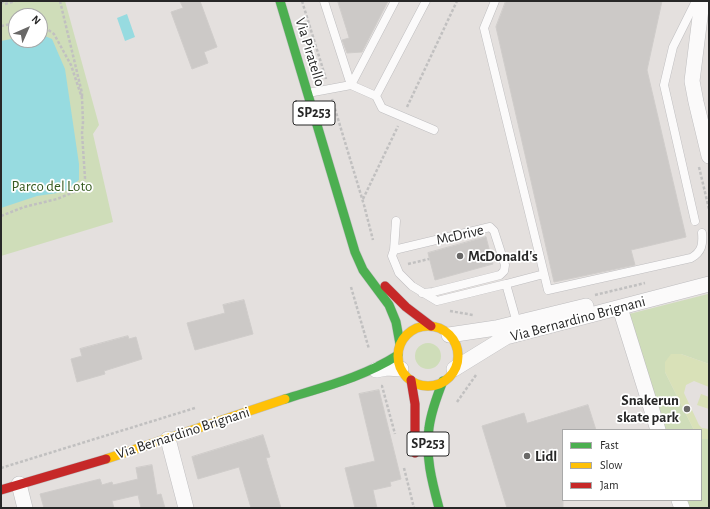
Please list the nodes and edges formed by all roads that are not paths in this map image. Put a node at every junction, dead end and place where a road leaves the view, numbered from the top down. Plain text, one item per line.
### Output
1 (280, 1) edge
2 (324, 1) edge
3 (395, 1) edge
4 (426, 1) edge
5 (495, 1) edge
6 (696, 1) edge
7 (702, 1) edge
8 (351, 85) junction
9 (308, 93) junction
10 (376, 96) junction
11 (434, 130) dead end
12 (709, 156) edge
13 (695, 221) dead end
14 (396, 222) dead end
15 (347, 226) junction
16 (702, 233) dead end
17 (394, 250) junction
18 (544, 274) junction
19 (709, 276) edge
20 (506, 284) junction
21 (709, 284) edge
22 (422, 293) junction
23 (620, 308) junction
24 (517, 323) junction
25 (431, 326) junction
26 (449, 336) junction
27 (400, 344) junction
28 (400, 362) junction
29 (454, 369) junction
30 (364, 373) joint
31 (411, 380) junction
32 (443, 381) junction
33 (658, 429) edge
34 (168, 439) junction
35 (415, 461) dead end
36 (19, 484) junction
37 (1, 490) edge
38 (25, 508) edge
39 (186, 508) edge
40 (439, 508) edge

1 - 9 main road, Via Piratello / SP253
2 - 8 lane
3 - 8 lane
4 - 10 lane
5 - 18 lane
6 - 13 lane
7 - 12 street
8 - 9 lane
8 - 10 lane
9 - 15 main road, Via Piratello / SP253
10 - 11 lane
14 - 17 lane
15 - 25 main road, Via Piratello / SP253
15 - 27 main road, Via Piratello / SP253
16 - 18 lane
17 - 22 lane
17 - 22 lane, McDrive
18 - 20 lane
19 - 24 street, Via Bernardino Brignani
20 - 22 lane
20 - 24 lane
21 - 23 street, Via Bernardino Brignani
23 - 29 street, Via Bernardino Brignani
23 - 33 street
24 - 26 street, Via Bernardino Brignani
25 - 26 main road, Via Piratello / SP253
25 - 27 main road
26 - 29 main road
27 - 28 main road, Via Piratello / SP253
28 - 30 street, Via Bernardino Brignani
28 - 31 main road
29 - 32 main road, SP253
30 - 34 main road, Via Bernardino Brignani
31 - 32 main road
31 - 35 main road, SP253
32 - 40 main road, SP253
34 - 36 main road, Via Bernardino Brignani
34 - 39 street
36 - 37 main road, Via Bernardino Brignani
36 - 38 street

